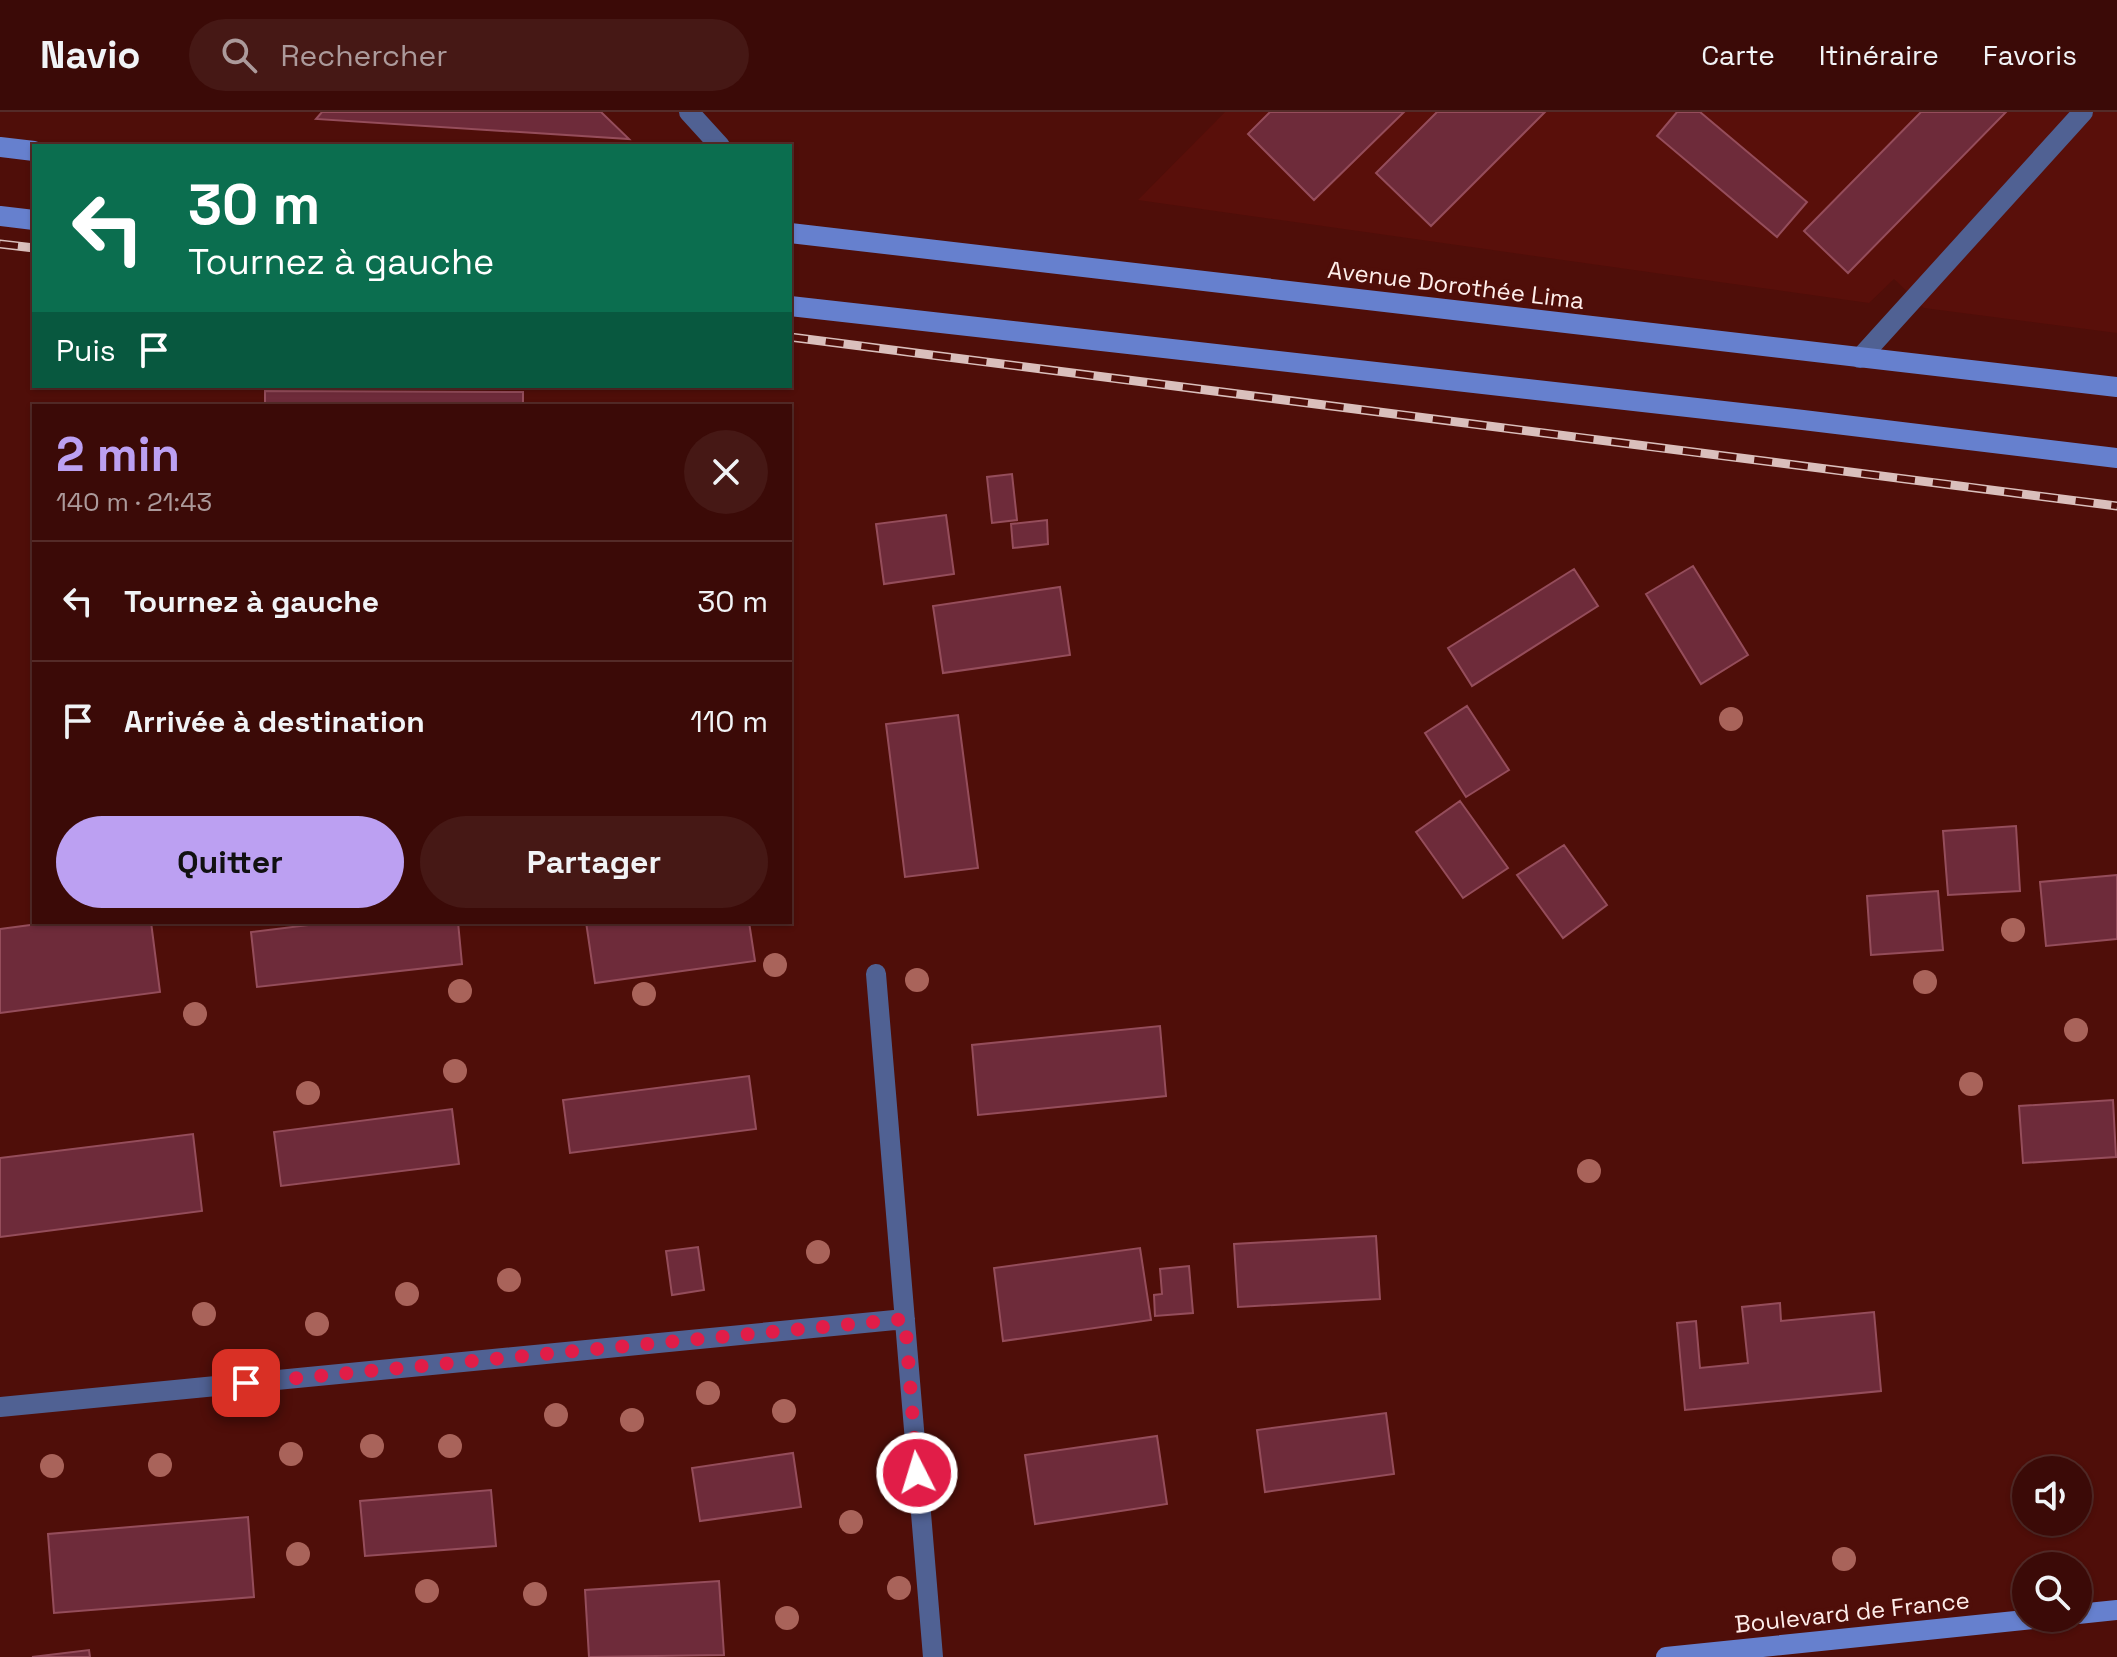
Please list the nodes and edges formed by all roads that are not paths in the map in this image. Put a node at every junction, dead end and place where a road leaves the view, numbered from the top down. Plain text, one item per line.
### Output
1 (689, 112) edge
2 (2083, 112) edge
3 (718, 144) edge
4 (0, 147) edge
5 (32, 151) edge
6 (0, 216) edge
7 (32, 220) edge
8 (794, 230) edge
9 (792, 306) edge
10 (1860, 358) junction
11 (2117, 387) edge
12 (2117, 458) edge
13 (876, 974) dead end
14 (905, 1319) junction
15 (0, 1407) edge
16 (2117, 1610) edge
17 (2092, 1613) edge
18 (2012, 1621) edge
19 (933, 1657) edge
20 (1666, 1657) edge

1 - 3 street
2 - 10 street
4 - 5 main road
6 - 7 main road
8 - 10 main road, Avenue Dorothée Lima
9 - 12 main road
10 - 11 main road, Avenue Dorothée Lima
13 - 14 street
14 - 15 street
14 - 19 street
16 - 17 main road
18 - 20 main road, Boulevard de France

